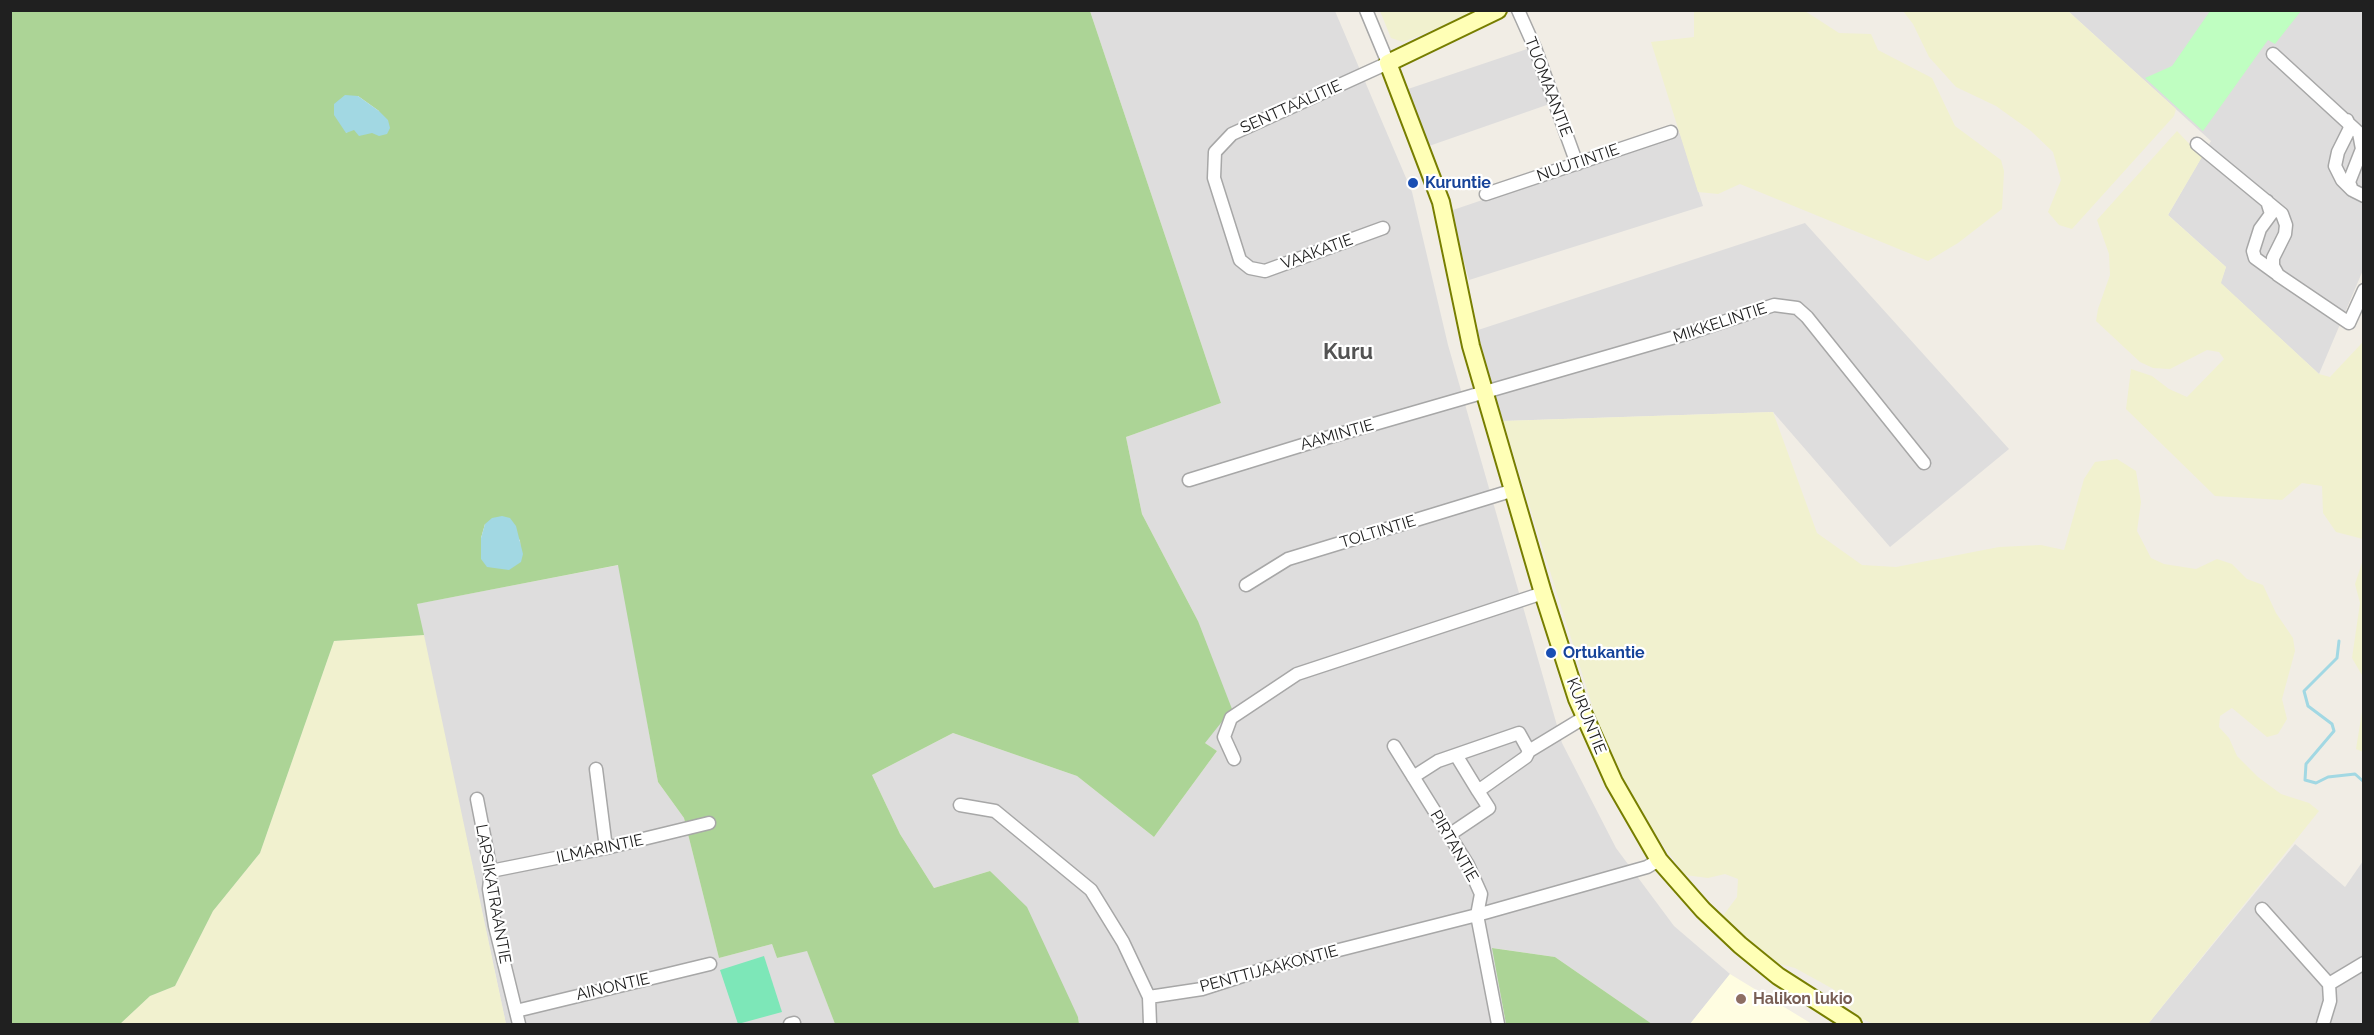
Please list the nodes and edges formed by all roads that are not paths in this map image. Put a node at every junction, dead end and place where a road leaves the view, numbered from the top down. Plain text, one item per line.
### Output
1 (1366, 10) edge
2 (1498, 10) edge
3 (1518, 10) edge
4 (2273, 54) dead end
5 (1388, 63) junction
6 (2347, 120) junction
7 (1671, 132) dead end
8 (2197, 144) dead end
9 (1577, 164) junction
10 (2358, 193) edge
11 (1486, 194) dead end
12 (2266, 200) junction
13 (1383, 228) dead end
14 (1250, 268) joint
15 (2278, 275) junction
16 (2364, 290) edge
17 (1486, 392) junction
18 (1924, 463) dead end
19 (1189, 480) dead end
20 (1514, 490) junction
21 (1246, 585) dead end
22 (1543, 593) junction
23 (1585, 717) junction
24 (1394, 746) dead end
25 (1529, 751) junction
26 (1456, 755) junction
27 (1234, 759) dead end
28 (596, 770) dead end
29 (1413, 777) junction
30 (1478, 791) junction
31 (477, 799) dead end
32 (960, 805) dead end
33 (709, 823) dead end
34 (1449, 835) junction
35 (606, 849) junction
36 (1659, 860) junction
37 (491, 872) junction
38 (2262, 909) dead end
39 (1477, 915) junction
40 (2364, 963) edge
41 (710, 964) dead end
42 (2329, 984) junction
43 (1149, 997) junction
44 (516, 1011) junction
45 (519, 1024) edge
46 (1150, 1024) edge
47 (1498, 1024) edge
48 (1853, 1024) edge
49 (2323, 1024) edge

1 - 5 street, KURUNTIE
2 - 5 street
3 - 9 street, TUOMAANTIE
4 - 6 street
5 - 14 street, SENTTAALITIE
5 - 17 street, KURUNTIE
6 - 10 street
6 - 10 street
7 - 9 street, NUUTINTIE
8 - 12 street
9 - 11 street, NUUTINTIE
12 - 15 street
12 - 15 street
13 - 14 street, VAAKATIE
15 - 16 street
17 - 18 street, MIKKELINTIE
17 - 19 street, AAMINTIE
17 - 20 street, KURUNTIE
20 - 21 street, TOLTINTIE
20 - 22 street, KURUNTIE
22 - 23 street, KURUNTIE
22 - 27 street
23 - 25 street
23 - 36 street, KURUNTIE
24 - 29 street, PIRTANTIE
25 - 26 street
25 - 30 street
26 - 29 street
26 - 30 street
28 - 35 street
29 - 34 street, PIRTANTIE
30 - 34 street
31 - 37 street, LAPSIKATRAANTIE
32 - 43 street
33 - 35 street, ILMARINTIE
34 - 39 street, PIRTANTIE
35 - 37 street, ILMARINTIE
36 - 39 street, PENTTIJAAKONTIE
36 - 48 street, KURUNTIE
37 - 44 street, LAPSIKATRAANTIE
38 - 42 street
39 - 43 street, PENTTIJAAKONTIE
39 - 47 street, PIRTANTIE
40 - 42 street
41 - 44 street, AINONTIE
42 - 49 street
43 - 46 street
44 - 45 street, LAPSIKATRAANTIE

